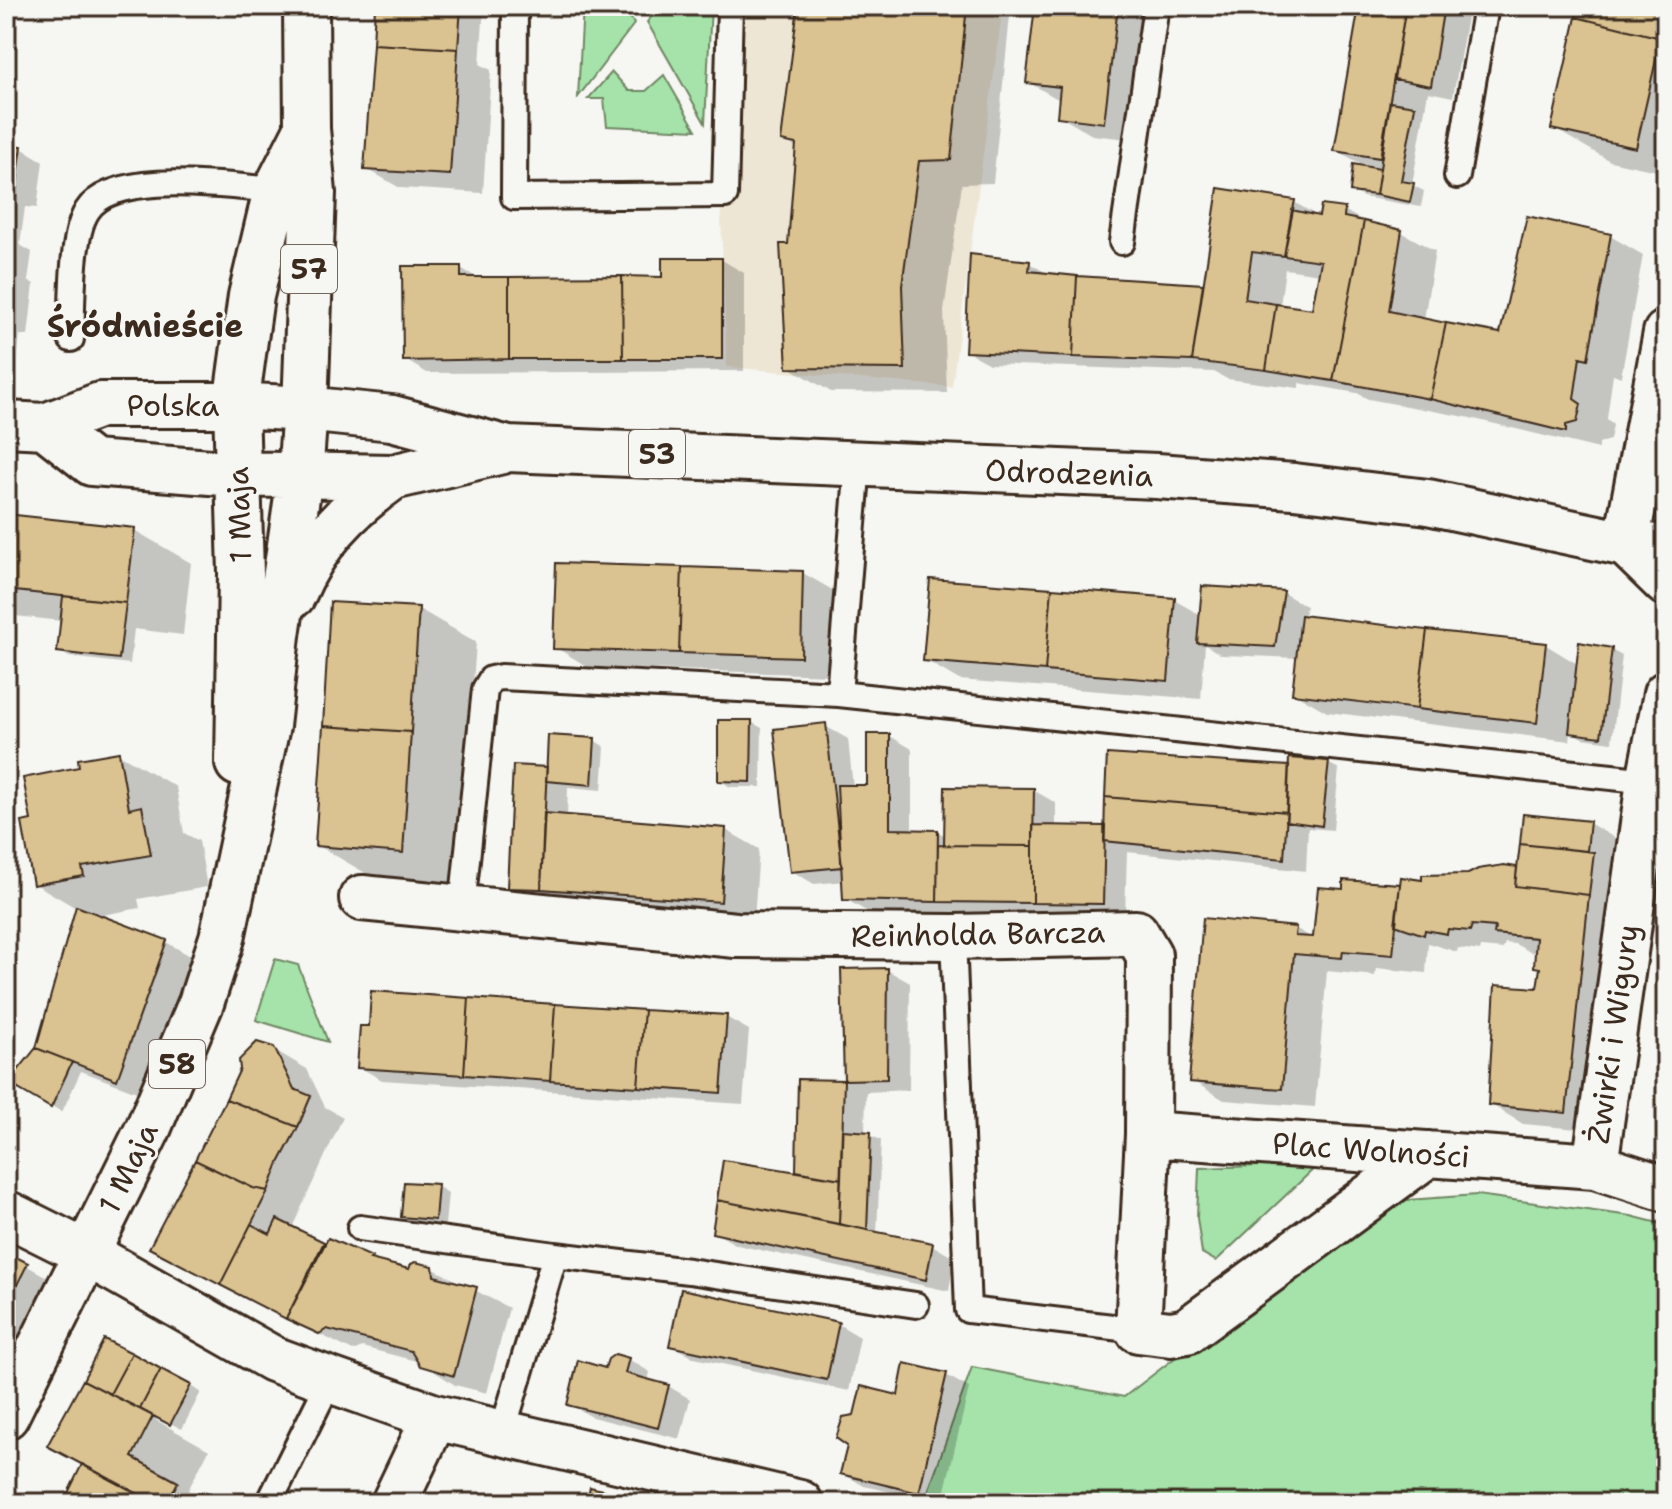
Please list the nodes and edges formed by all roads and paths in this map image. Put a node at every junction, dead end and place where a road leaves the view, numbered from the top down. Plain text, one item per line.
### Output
1 (306, 6) edge
2 (515, 6) edge
3 (730, 6) edge
4 (1156, 6) edge
5 (1486, 6) edge
6 (307, 129) junction
7 (1457, 176) dead end
8 (276, 190) junction
9 (1122, 242) dead end
10 (1666, 333) edge
11 (71, 339) dead end
12 (236, 405) junction
13 (305, 409) junction
14 (26, 425) edge
15 (508, 449) junction
16 (858, 463) junction
17 (237, 474) junction
18 (300, 476) junction
19 (393, 477) junction
20 (1646, 546) edge
21 (1666, 583) edge
22 (277, 635) junction
23 (839, 694) junction
24 (1666, 694) edge
25 (1649, 781) junction
26 (237, 864) junction
27 (362, 898) dead end
28 (462, 907) junction
29 (953, 937) junction
30 (1148, 1134) junction
31 (1428, 1154) junction
32 (1595, 1166) junction
33 (1666, 1189) edge
34 (6, 1213) edge
35 (360, 1228) dead end
36 (86, 1253) junction
37 (555, 1255) junction
38 (916, 1305) dead end
39 (1138, 1330) junction
40 (330, 1380) junction
41 (6, 1416) edge
42 (435, 1417) junction
43 (502, 1433) junction
44 (269, 1503) edge
45 (394, 1503) edge
46 (800, 1503) edge

1 - 6 main road, 57
2 - 3 lane
4 - 9 lane
5 - 7 lane
6 - 8 main road, 57
6 - 13 main road, 57
8 - 11 lane
8 - 12 main road, 57
10 - 20 main road
12 - 13 main road, Polska / 53
12 - 14 main road, Polska / 53
12 - 17 main road, 1 Maja / 57
13 - 15 main road, Odrodzenia / 53
13 - 18 main road, 1 Maja
14 - 17 main road, Polska / 53
15 - 16 main road, Odrodzenia / 53
15 - 19 main road, Odrodzenia / 53
16 - 20 main road, Odrodzenia / 53
16 - 23 lane
17 - 18 main road, Odrodzenia / 53
17 - 26 main road, 1 Maja / 58
18 - 19 main road, Odrodzenia / 53
18 - 22 main road, 1 Maja
19 - 22 main road, 1 Maja / 58
20 - 21 main road
22 - 26 main road, 1 Maja / 58
23 - 25 lane
23 - 28 lane
24 - 25 main road, Żwirki i Wigury
25 - 32 main road, Żwirki i Wigury
26 - 36 main road, 1 Maja / 58
27 - 28 main road, Reinholda Barcza
28 - 29 main road, Reinholda Barcza
29 - 30 main road, Reinholda Barcza
29 - 39 lane
30 - 31 main road, Plac Wolności
30 - 39 main road, Reinholda Barcza
31 - 32 main road, Plac Wolności
31 - 39 main road
32 - 33 main road, Żwirki i Wigury
34 - 36 main road
35 - 37 lane
36 - 40 main road
36 - 41 main road, 1 Maja / 58
37 - 38 lane
37 - 43 lane
40 - 42 main road
40 - 44 lane
42 - 43 main road
42 - 45 main road
43 - 46 main road

